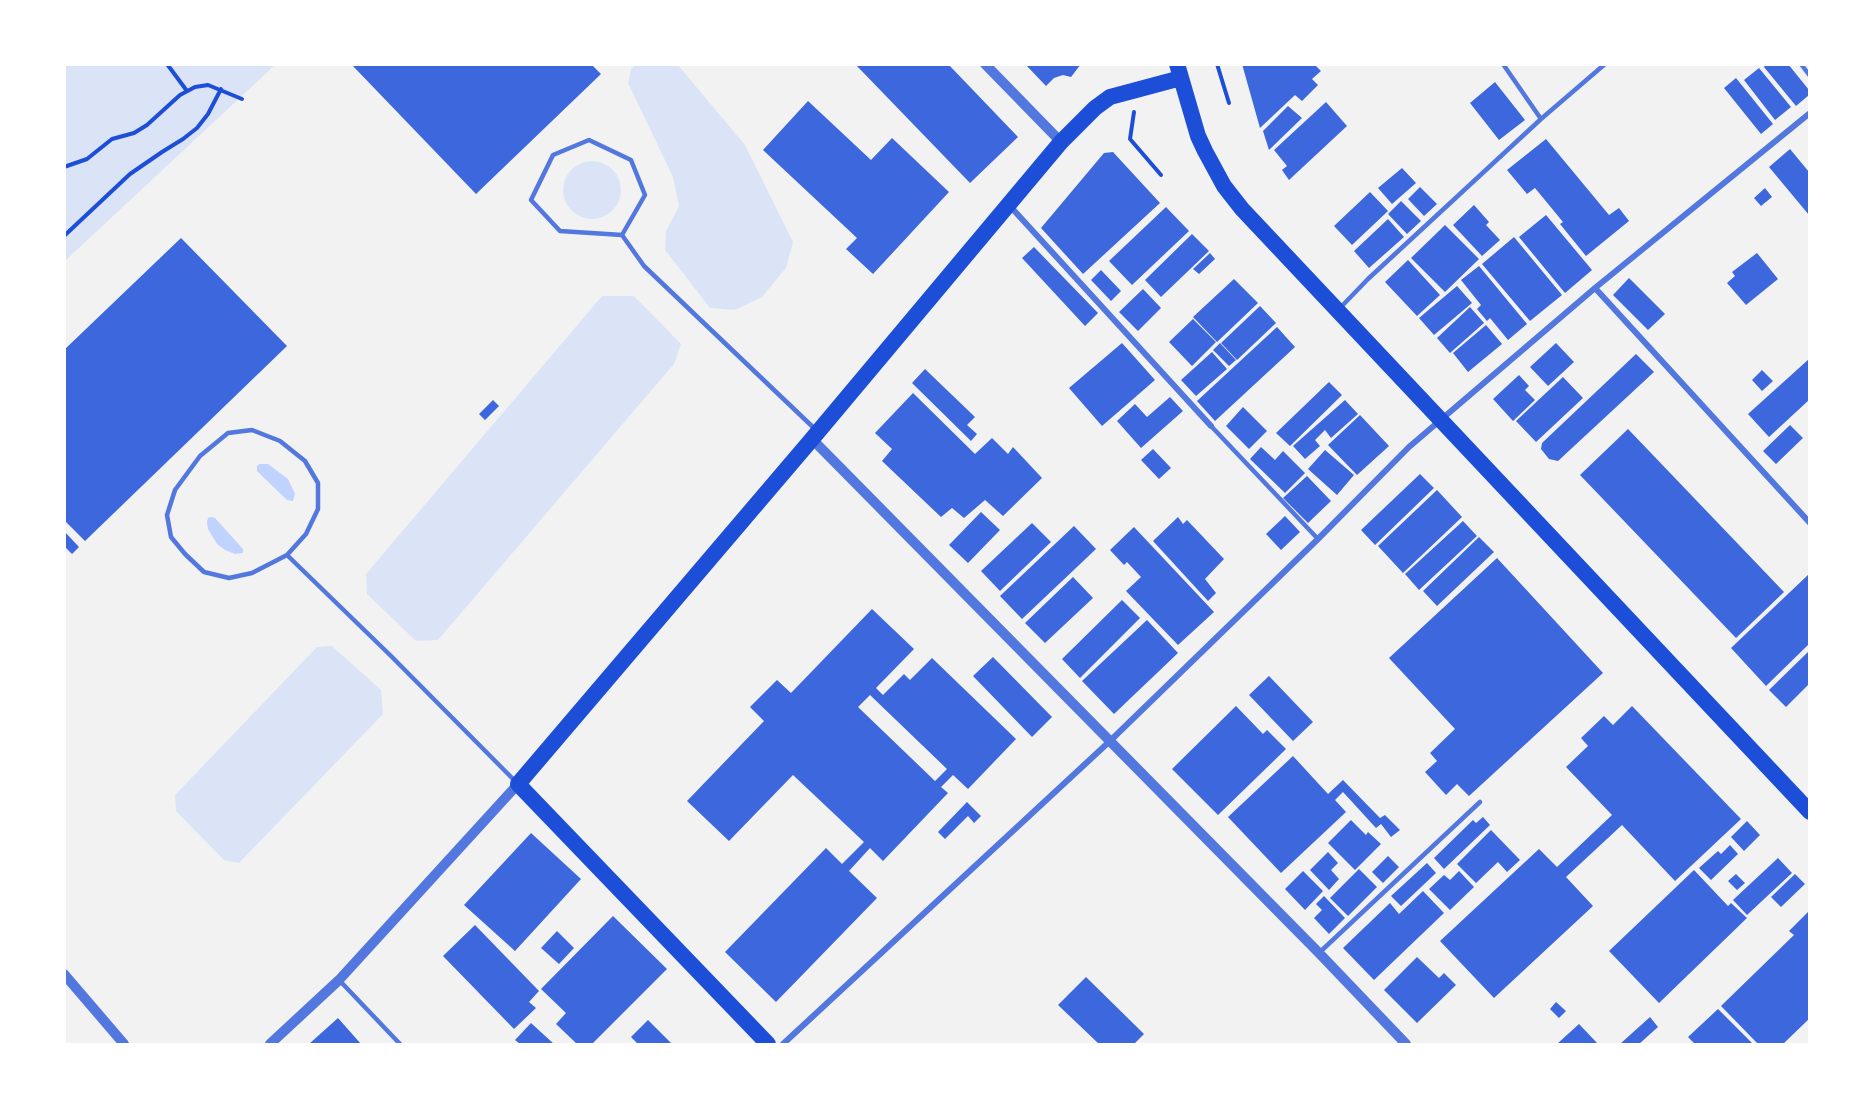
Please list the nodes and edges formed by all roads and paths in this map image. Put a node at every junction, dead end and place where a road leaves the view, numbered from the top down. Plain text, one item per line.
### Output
1 (166, 64) edge
2 (985, 64) edge
3 (1217, 64) edge
4 (1503, 64) edge
5 (1605, 64) edge
6 (1801, 64) edge
7 (1179, 71) edge
8 (1809, 76) edge
9 (221, 89) junction
10 (187, 91) junction
11 (242, 99) dead end
12 (1229, 103) dead end
13 (1809, 115) edge
14 (1541, 119) junction
15 (1130, 138) dead end
16 (1061, 142) junction
17 (64, 167) edge
18 (1161, 175) dead end
19 (1009, 204) junction
20 (64, 236) edge
21 (622, 236) junction
22 (1594, 288) junction
23 (1338, 310) junction
24 (1441, 418) junction
25 (1211, 426) joint
26 (815, 435) junction
27 (1809, 523) edge
28 (1318, 539) junction
29 (287, 555) junction
30 (1110, 741) junction
31 (518, 784) junction
32 (1480, 802) dead end
33 (1809, 812) edge
34 (1319, 953) junction
35 (64, 974) edge
36 (339, 980) junction
37 (124, 1044) edge
38 (270, 1044) edge
39 (400, 1044) edge
40 (768, 1044) edge
41 (783, 1044) edge
42 (1407, 1044) edge

1 - 10 path
2 - 16 street
3 - 12 path
4 - 14 lane
5 - 14 lane
6 - 8 lane
7 - 16 highway
7 - 23 highway
9 - 10 path
9 - 11 path
9 - 20 path
10 - 17 path
13 - 22 street
14 - 23 lane
15 - 18 path
16 - 19 highway
19 - 25 street
19 - 26 highway
21 - 21 lane
21 - 26 lane
22 - 24 street
22 - 27 street
23 - 24 highway
24 - 28 street
24 - 33 highway
25 - 28 lane
26 - 30 street
26 - 31 highway
28 - 30 street
29 - 29 lane
29 - 31 lane
30 - 34 street
30 - 41 street
31 - 36 street
31 - 40 highway
32 - 34 lane
34 - 42 street
35 - 37 street
36 - 38 street
36 - 39 lane

